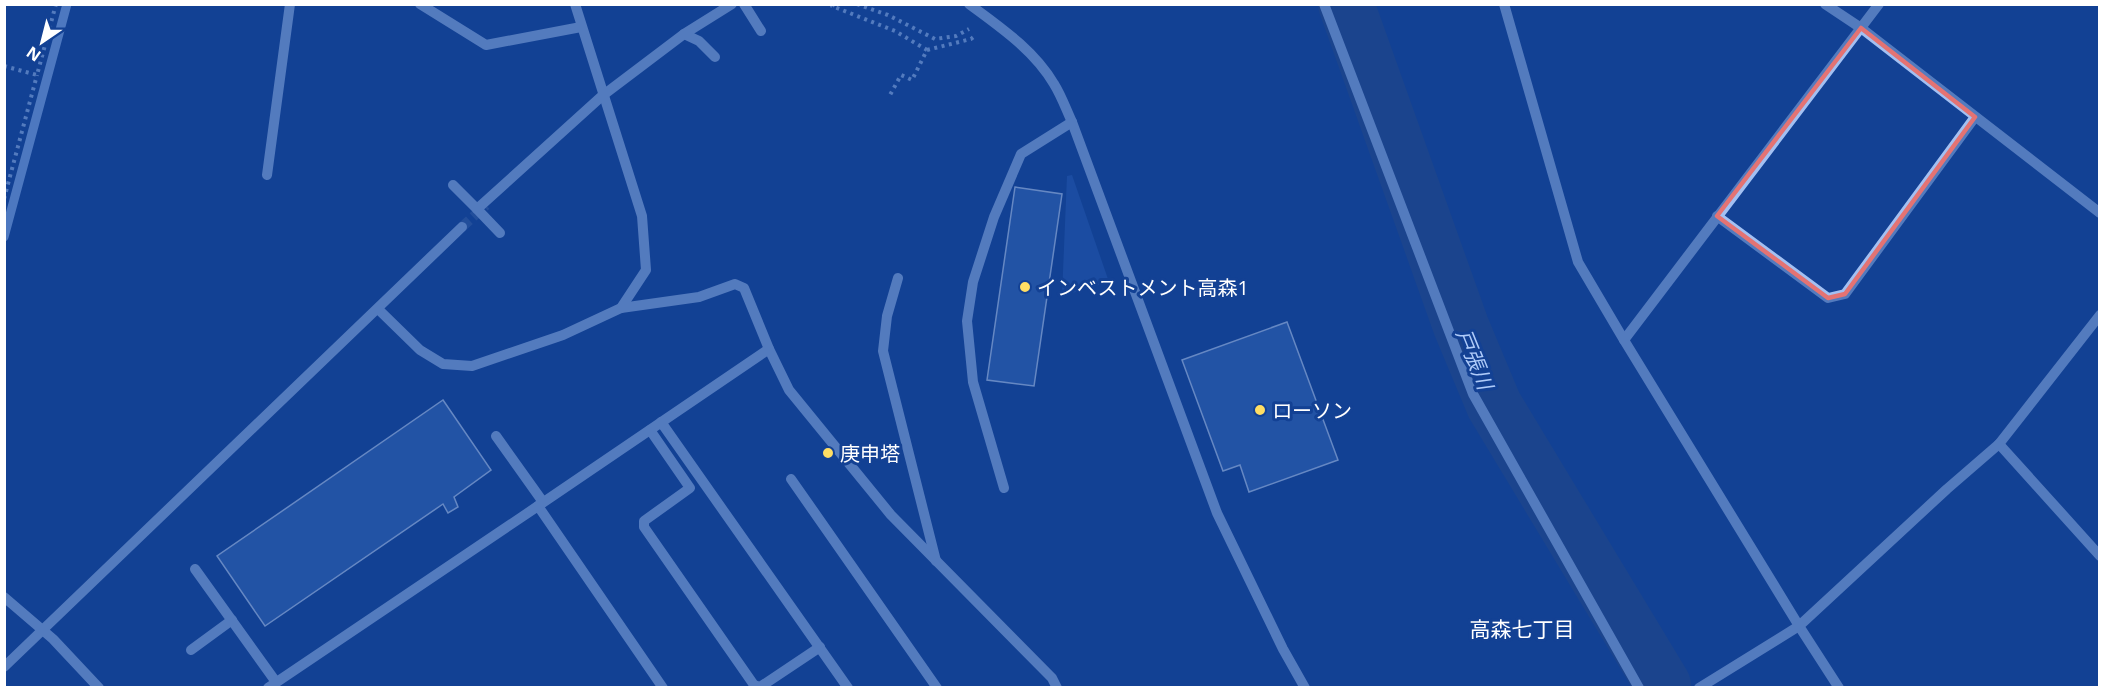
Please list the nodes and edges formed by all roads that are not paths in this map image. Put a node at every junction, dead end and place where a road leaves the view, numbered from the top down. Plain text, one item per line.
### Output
1 (290, 4) edge
2 (420, 4) edge
3 (575, 4) edge
4 (732, 4) edge
5 (744, 4) edge
6 (969, 4) edge
7 (1324, 4) edge
8 (1504, 4) edge
9 (1826, 4) edge
10 (1879, 4) edge
11 (581, 27) junction
12 (1861, 28) junction
13 (761, 31) dead end
14 (684, 34) junction
15 (715, 57) dead end
16 (602, 96) junction
17 (1975, 117) junction
18 (1072, 122) junction
19 (267, 175) dead end
20 (453, 185) dead end
21 (477, 209) junction
22 (2100, 213) edge
23 (1717, 216) junction
24 (462, 227) tunnel mouth
25 (500, 233) dead end
26 (898, 278) dead end
27 (621, 308) junction
28 (378, 309) junction
29 (2100, 315) edge
30 (1624, 340) junction
31 (769, 350) junction
32 (661, 422) junction
33 (650, 430) junction
34 (496, 436) dead end
35 (1999, 444) junction
36 (791, 479) dead end
37 (1004, 488) dead end
38 (540, 504) junction
39 (2100, 556) edge
40 (936, 562) junction
41 (195, 569) dead end
42 (4, 597) edge
43 (232, 620) junction
44 (1799, 626) junction
45 (820, 648) junction
46 (191, 650) dead end
47 (4, 667) edge
48 (272, 685) edge
49 (99, 687) edge
50 (663, 687) edge
51 (848, 687) edge
52 (937, 687) edge
53 (1057, 687) edge
54 (1305, 687) edge
55 (1639, 687) edge
56 (1699, 687) edge
57 (1839, 687) edge

1 - 19 street
2 - 11 street
3 - 11 street
4 - 14 street
5 - 13 street
6 - 18 street
7 - 55 street
8 - 30 street
9 - 12 street
10 - 12 street
11 - 16 street
12 - 17 street
12 - 23 street
14 - 15 street
14 - 16 street
16 - 21 street
16 - 27 street
17 - 22 street
17 - 23 street
18 - 37 street
18 - 54 street
20 - 21 street
21 - 25 street
23 - 30 street
24 - 28 street
26 - 40 street
27 - 28 street
27 - 31 street
28 - 47 street
29 - 35 street
30 - 44 street
31 - 32 street
31 - 40 street
32 - 33 street
32 - 45 street
33 - 38 street
33 - 45 street
34 - 38 street
35 - 39 street
35 - 44 street
36 - 52 street
38 - 48 street
38 - 50 street
40 - 53 street
41 - 43 street
42 - 49 street, bridge
43 - 46 street
43 - 48 street
44 - 56 street
44 - 57 street
45 - 51 street

